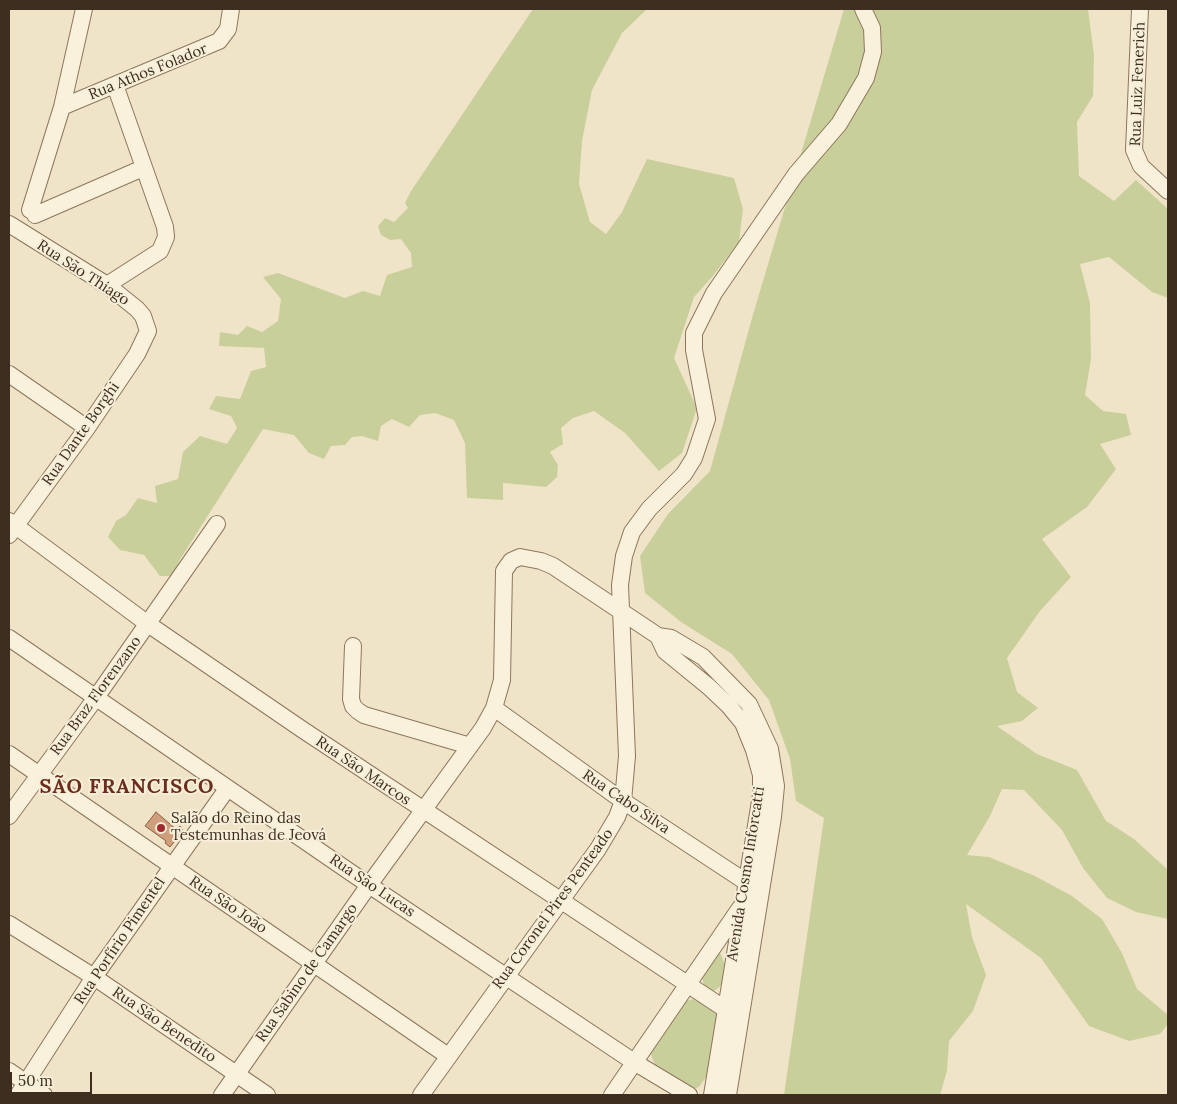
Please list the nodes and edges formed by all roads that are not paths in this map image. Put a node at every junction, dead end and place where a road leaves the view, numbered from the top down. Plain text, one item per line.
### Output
1 (84, 9) edge
2 (231, 9) edge
3 (863, 9) edge
4 (1140, 9) edge
5 (115, 85) junction
6 (62, 107) junction
7 (144, 168) junction
8 (1168, 191) edge
9 (32, 212) junction
10 (13, 230) edge
11 (107, 285) junction
12 (148, 331) joint
13 (9, 374) edge
14 (87, 428) junction
15 (217, 524) dead end
16 (11, 527) edge
17 (621, 614) junction
18 (148, 624) junction
19 (9, 638) edge
20 (353, 646) dead end
21 (95, 699) junction
22 (494, 708) junction
23 (470, 746) junction
24 (9, 754) edge
25 (39, 775) junction
26 (227, 789) junction
27 (623, 801) junction
28 (423, 810) junction
29 (9, 816) edge
30 (171, 866) junction
31 (754, 884) junction
32 (369, 885) junction
33 (560, 902) junction
34 (743, 904) junction
35 (9, 924) edge
36 (314, 964) junction
37 (506, 975) junction
38 (94, 977) junction
39 (687, 983) junction
40 (725, 1009) junction
41 (448, 1056) junction
42 (634, 1062) junction
43 (9, 1071) edge
44 (237, 1074) junction
45 (22, 1089) edge
46 (44, 1095) edge
47 (222, 1095) edge
48 (267, 1095) edge
49 (421, 1095) edge
50 (612, 1095) edge
51 (689, 1095) edge
52 (712, 1095) edge
53 (728, 1095) edge

1 - 6 street
2 - 5 street, Rua Athos Folador
3 - 17 street, Rua Coronel Pires Penteado
4 - 8 street, Rua Luiz Fenerich
5 - 6 street, Rua Athos Folador
5 - 7 street
6 - 9 street
7 - 9 street
7 - 11 street
9 - 10 street
10 - 11 street, Rua São Thiago
11 - 12 street, Rua São Thiago
12 - 14 street, Rua Dante Borghi
13 - 14 street
14 - 16 street, Rua Dante Borghi
15 - 18 street, Rua Braz Florenzano
16 - 18 street, Rua São Marcos
17 - 22 street, Rua Sabino de Camargo
17 - 27 street, Rua Coronel Pires Penteado
17 - 31 street, Avenida Cosmo Inforcatti
18 - 21 street, Rua Braz Florenzano
18 - 28 street, Rua São Marcos
19 - 21 street, Rua São Lucas
20 - 23 street
21 - 25 street, Rua Braz Florenzano
21 - 26 street, Rua São Lucas
22 - 23 street, Rua Sabino de Camargo
22 - 27 street, Rua Cabo Silva
23 - 28 street, Rua Sabino de Camargo
24 - 25 street, Rua São João
25 - 29 street, Rua Braz Florenzano
25 - 30 street, Rua São João
26 - 30 street, Rua Porfírio Pimentel
26 - 32 street, Rua São Lucas
27 - 31 street, Rua Cabo Silva
27 - 33 street, Rua Coronel Pires Penteado
28 - 32 street, Rua Sabino de Camargo
28 - 33 street, Rua São Marcos
30 - 36 street, Rua São João
30 - 38 street, Rua Porfírio Pimentel
31 - 34 street, Avenida Cosmo Inforcatti
31 - 53 street, Avenida Cosmo Inforcatti
32 - 36 street, Rua Sabino de Camargo
32 - 37 street, Rua São Lucas
33 - 37 street, Rua Coronel Pires Penteado
33 - 39 street, Rua São Marcos
34 - 39 street
34 - 40 street, Avenida Cosmo Inforcatti
35 - 38 street, Rua São Benedito
36 - 41 street, Rua São João
36 - 44 street, Rua Sabino de Camargo
37 - 41 street, Rua Coronel Pires Penteado
37 - 42 street, Rua São Lucas
38 - 44 street, Rua São Benedito
38 - 45 street, Rua Porfírio Pimentel
39 - 40 street, Rua São Marcos
39 - 42 street
40 - 52 street, Avenida Cosmo Inforcatti
41 - 49 street, Rua Coronel Pires Penteado
42 - 50 street
42 - 51 street, Rua São Lucas
43 - 45 street
44 - 47 street, Rua Sabino de Camargo
44 - 48 street, Rua São Benedito
45 - 46 street

